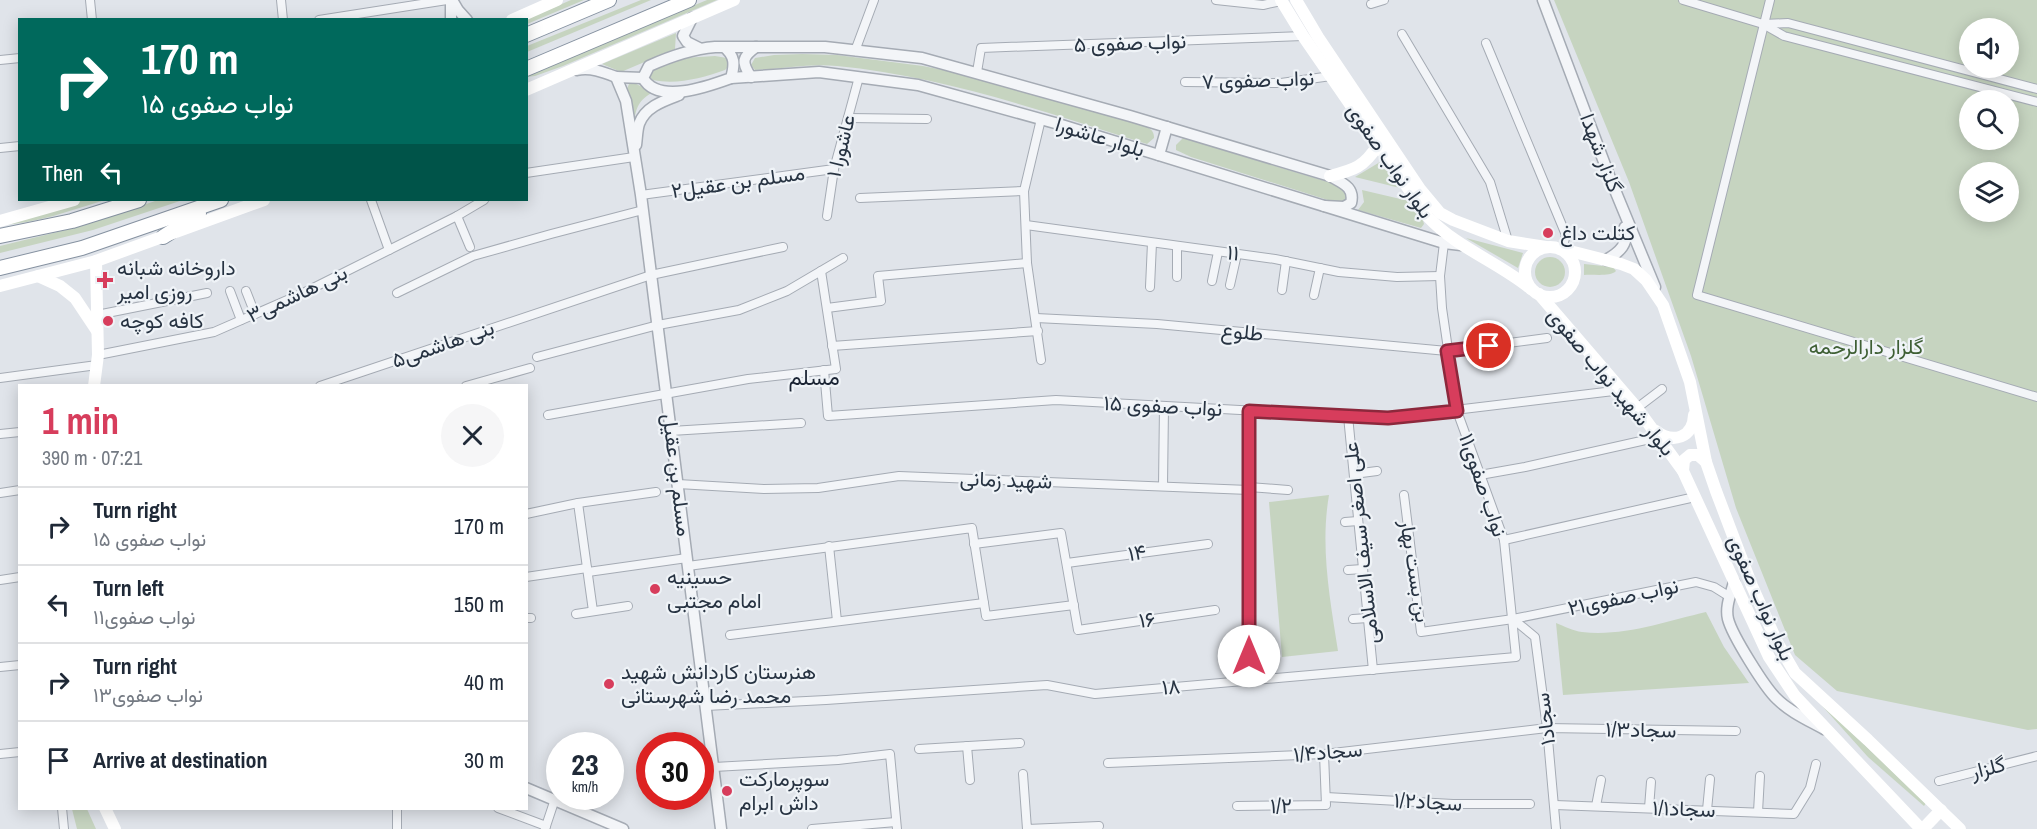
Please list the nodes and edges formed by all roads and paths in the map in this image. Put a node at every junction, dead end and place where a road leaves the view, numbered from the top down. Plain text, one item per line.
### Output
1 (90, 0) edge
2 (281, 0) edge
3 (447, 0) edge
4 (452, 0) edge
5 (557, 0) edge
6 (609, 0) edge
7 (689, 0) edge
8 (734, 0) edge
9 (874, 0) edge
10 (1216, 0) edge
11 (1296, 0) edge
12 (1384, 0) edge
13 (1543, 0) edge
14 (1683, 0) edge
15 (1770, 0) edge
16 (1281, 1) edge
17 (1371, 4) dead end
18 (379, 12) junction
19 (92, 18) edge
20 (283, 18) edge
21 (334, 18) edge
22 (370, 18) edge
23 (451, 18) edge
24 (465, 18) edge
25 (516, 18) edge
26 (692, 18) junction
27 (1763, 24) junction
28 (528, 34) edge
29 (1402, 34) dead end
30 (1303, 36) junction
31 (1486, 44) dead end
32 (724, 47) junction
33 (756, 47) junction
34 (699, 48) junction
35 (855, 51) junction
36 (18, 58) edge
37 (0, 60) edge
38 (528, 68) edge
39 (566, 72) junction
40 (977, 72) junction
41 (1331, 76) junction
42 (616, 77) junction
43 (751, 77) junction
44 (859, 77) junction
45 (643, 78) junction
46 (731, 78) junction
47 (1185, 82) dead end
48 (528, 89) edge
49 (696, 89) junction
50 (2037, 89) edge
51 (2037, 102) edge
52 (848, 118) junction
53 (927, 119) dead end
54 (1041, 119) junction
55 (1167, 127) junction
56 (1378, 145) junction
57 (18, 146) edge
58 (0, 148) edge
59 (1159, 155) junction
60 (634, 157) junction
61 (834, 169) junction
62 (528, 172) edge
63 (1330, 176) junction
64 (1610, 178) junction
65 (1024, 191) junction
66 (641, 195) junction
67 (860, 198) dead end
68 (70, 201) edge
69 (136, 201) edge
70 (219, 201) edge
71 (220, 201) edge
72 (261, 201) edge
73 (371, 201) edge
74 (482, 201) edge
75 (1324, 206) junction
76 (643, 210) junction
77 (458, 216) junction
78 (827, 216) dead end
79 (0, 221) edge
80 (1026, 225) junction
81 (0, 236) edge
82 (163, 237) junction
83 (1508, 241) junction
84 (1152, 243) junction
85 (1444, 243) junction
86 (1177, 246) junction
87 (1461, 246) junction
88 (470, 247) dead end
89 (783, 247) dead end
90 (1546, 247) junction
91 (1562, 249) junction
92 (389, 250) junction
93 (1218, 252) junction
94 (1237, 254) junction
95 (843, 258) dead end
96 (1606, 260) junction
97 (96, 261) junction
98 (1286, 261) junction
99 (1028, 263) junction
100 (0, 268) edge
101 (1320, 268) junction
102 (821, 271) junction
103 (651, 275) junction
104 (38, 276) junction
105 (1440, 276) junction
106 (1177, 277) dead end
107 (1212, 281) dead end
108 (1230, 285) dead end
109 (0, 286) edge
110 (1150, 287) dead end
111 (1282, 290) dead end
112 (230, 291) dead end
113 (246, 291) dead end
114 (1535, 292) junction
115 (207, 293) dead end
116 (397, 293) dead end
117 (1314, 295) dead end
118 (1663, 305) junction
119 (826, 308) junction
120 (255, 314) junction
121 (97, 315) junction
122 (1036, 318) junction
123 (241, 320) junction
124 (658, 325) junction
125 (1038, 331) junction
126 (97, 332) junction
127 (1547, 338) dead end
128 (832, 346) junction
129 (1447, 351) junction
130 (537, 357) dead end
131 (97, 360) junction
132 (1041, 360) dead end
133 (530, 368) dead end
134 (824, 370) junction
135 (0, 378) edge
136 (1690, 382) junction
137 (94, 384) edge
138 (325, 384) edge
139 (473, 384) edge
140 (1662, 389) dead end
141 (1622, 390) junction
142 (666, 393) junction
143 (2037, 397) edge
144 (1164, 406) junction
145 (1637, 408) junction
146 (1249, 411) junction
147 (1457, 411) junction
148 (548, 415) dead end
149 (1348, 416) junction
150 (801, 423) dead end
151 (671, 431) junction
152 (18, 432) edge
153 (1656, 433) junction
154 (0, 434) edge
155 (1706, 462) junction
156 (1377, 471) dead end
157 (1683, 471) junction
158 (1354, 474) junction
159 (1480, 475) junction
160 (678, 484) junction
161 (1163, 486) junction
162 (1249, 489) junction
163 (18, 490) edge
164 (1288, 490) dead end
165 (656, 492) dead end
166 (0, 493) edge
167 (1404, 495) dead end
168 (1695, 497) junction
169 (578, 503) junction
170 (528, 514) edge
171 (1359, 521) junction
172 (1345, 522) dead end
173 (1504, 540) junction
174 (974, 544) junction
175 (1208, 544) dead end
176 (830, 546) junction
177 (688, 562) junction
178 (1067, 563) junction
179 (1363, 569) junction
180 (587, 570) junction
181 (1348, 570) dead end
182 (18, 577) edge
183 (528, 577) edge
184 (0, 580) edge
185 (1734, 582) junction
186 (1730, 597) junction
187 (984, 603) junction
188 (1074, 605) junction
189 (628, 606) dead end
190 (1215, 610) dead end
191 (593, 611) junction
192 (576, 614) dead end
193 (1368, 618) junction
194 (1353, 619) dead end
195 (1513, 619) junction
196 (837, 621) junction
197 (730, 634) dead end
198 (1516, 657) joint
199 (18, 664) edge
200 (0, 667) edge
201 (1373, 670) junction
202 (1249, 679) junction
203 (706, 706) junction
204 (1547, 728) junction
205 (1736, 731) dead end
206 (1828, 731) junction
207 (709, 732) edge
208 (1020, 743) dead end
209 (967, 746) junction
210 (919, 749) dead end
211 (18, 752) edge
212 (0, 754) edge
213 (1324, 754) junction
214 (2037, 756) edge
215 (1108, 763) dead end
216 (1816, 764) dead end
217 (714, 767) joint
218 (1023, 774) dead end
219 (1760, 776) dead end
220 (970, 780) dead end
221 (1601, 780) dead end
222 (1710, 780) dead end
223 (1939, 781) dead end
224 (1651, 782) dead end
225 (528, 789) edge
226 (546, 796) edge
227 (1326, 801) junction
228 (1530, 804) dead end
229 (1555, 805) junction
230 (1237, 806) dead end
231 (1596, 806) junction
232 (1649, 808) junction
233 (63, 810) edge
234 (106, 810) edge
235 (397, 810) edge
236 (503, 810) edge
237 (551, 810) edge
238 (580, 810) edge
239 (1707, 810) junction
240 (1941, 810) junction
241 (1758, 812) junction
242 (897, 826) edge
243 (1100, 826) dead end
244 (545, 828) edge
245 (64, 829) edge
246 (115, 829) edge
247 (397, 829) edge
248 (623, 829) edge
249 (721, 829) edge
250 (812, 829) edge
251 (1027, 829) edge
252 (1556, 829) edge
253 (1922, 829) edge
254 (1960, 829) edge

1 - 19 street
2 - 20 street
3 - 18 street
4 - 23 street
4 - 24 street
5 - 25 main road
6 - 28 highway
7 - 38 highway
8 - 26 main road
9 - 35 street
10 - 16 street
11 - 83 main road, بلوار نواب صفوی
12 - 17 street
13 - 64 street, گلزار شهدا
14 - 27 street
15 - 27 street
16 - 30 main road, بلوار نواب صفوی
18 - 21 street
18 - 22 street
26 - 34 street
26 - 39 main road
27 - 50 street
27 - 51 street
27 - 143 street
29 - 83 street
30 - 40 street, نواب صفوی ۵
30 - 41 main road, بلوار نواب صفوی
31 - 91 street
32 - 33 street, بلوار عاشورا
32 - 34 street, بلوار عاشورا
32 - 46 street
33 - 35 street, بلوار عاشورا
33 - 43 street
34 - 45 street, بلوار عاشورا
35 - 40 street, بلوار عاشورا
36 - 37 street
39 - 42 street
39 - 48 main road
40 - 55 street, بلوار عاشورا
41 - 47 street, نواب صفوی ۷
41 - 56 main road, بلوار نواب صفوی
42 - 45 street
42 - 60 street, مسلم بن عقیل
43 - 44 street, بلوار عاشورا
43 - 46 street, بلوار عاشورا
44 - 52 street, عاشورا ۱
44 - 54 street, بلوار عاشورا
45 - 49 street
46 - 49 street, بلوار عاشورا
49 - 60 street
52 - 53 street
52 - 61 street, عاشورا ۱
54 - 59 street, بلوار عاشورا
54 - 65 street
55 - 59 street
55 - 63 street, بلوار عاشورا
56 - 63 main road
56 - 87 main road, بلوار نواب صفوی
57 - 58 street
59 - 75 street, بلوار عاشورا
60 - 62 street
60 - 66 street, مسلم بن عقیل
61 - 66 street, مسلم بن عقیل۲
61 - 78 street, عاشورا ۱
63 - 75 street
64 - 96 street
64 - 118 street, گلزار شهدا
65 - 67 street
65 - 80 street
66 - 76 street, مسلم بن عقیل
68 - 79 main road
69 - 81 highway
70 - 100 highway
71 - 82 highway
72 - 82 main road
73 - 92 street
74 - 77 street, بنی هاشمی۳
75 - 85 street, بلوار عاشورا
76 - 103 street, مسلم بن عقیل
76 - 116 street
77 - 88 street
77 - 92 street, بنی هاشمی۳
80 - 84 street, ۱۱
80 - 99 street
82 - 97 main road
83 - 90 main road, بلوار نواب صفوی
84 - 86 street, ۱۱
84 - 110 street
85 - 87 street, بلوار عاشورا
85 - 105 street, ۱۱نواب صفوی
86 - 93 street, ۱۱
86 - 106 street
87 - 114 main road, بلوار نواب صفوی
89 - 103 street, بنی هاشمی۵
90 - 91 main road
90 - 114 main road
91 - 96 main road, بلوار نواب صفوی
91 - 114 main road
92 - 120 street, بنی هاشمی۳
93 - 94 street, ۱۱
93 - 107 street
94 - 98 street, ۱۱
94 - 108 street
95 - 102 street
96 - 118 main road, بلوار نواب صفوی
97 - 104 main road
97 - 121 main road
98 - 101 street, ۱۱
98 - 111 street
99 - 119 street
99 - 122 street
101 - 105 street, ۱۱
101 - 117 street
102 - 119 street
102 - 124 street
103 - 124 street, مسلم بن عقیل
103 - 138 street, بنی هاشمی۵
104 - 109 main road
104 - 126 main road
105 - 129 street, ۱۱نواب صفوی
112 - 123 street
113 - 120 street
114 - 141 main road, بلوار شهید نواب صفوی
115 - 121 street
118 - 136 main road, بلوار نواب صفوی
119 - 128 street
120 - 123 street, بنی هاشمی۳
121 - 126 main road
122 - 125 street
122 - 129 street, طلوع
123 - 131 street, بنی هاشمی۳
124 - 130 street
124 - 142 street, مسلم بن عقیل
125 - 128 street
125 - 132 street
126 - 131 main road
127 - 129 street, طلوع
128 - 134 street
129 - 147 street, ۱۱نواب صفوی
131 - 135 street, بنی هاشمی۳
131 - 137 main road
133 - 139 street
134 - 142 street
134 - 144 street, نواب صفوی ۱۵
136 - 153 main road
136 - 155 main road, بلوار نواب صفوی
140 - 145 street
141 - 145 main road, بلوار شهید نواب صفوی
141 - 147 street, نواب صفوی ۱۵
142 - 148 street
142 - 151 street, مسلم بن عقیل
144 - 146 street, نواب صفوی ۱۵
144 - 161 street
145 - 153 main road, بلوار شهید نواب صفوی
146 - 149 street, نواب صفوی ۱۵
146 - 162 street
147 - 149 street, نواب صفوی ۱۵
147 - 159 street, ۱۱نواب صفوی
149 - 158 street, علی اصغر سیف الاسلامی
150 - 151 street
151 - 160 street, مسلم بن عقیل
152 - 154 street
153 - 157 main road, بلوار شهید نواب صفوی
153 - 159 street
155 - 157 main road
155 - 240 main road, بلوار نواب صفوی
156 - 158 street
157 - 168 main road, بلوار نواب صفوی
158 - 171 street, علی اصغر سیف الاسلامی
159 - 173 street, ۱۱نواب صفوی
160 - 161 street, شهید زمانی
160 - 177 street, مسلم بن عقیل
161 - 162 street, شهید زمانی
162 - 164 street, شهید زمانی
162 - 202 street
163 - 166 street
165 - 169 street
167 - 195 street, بن بست بهار
168 - 173 street
168 - 185 main road, بلوار نواب صفوی
169 - 170 street
169 - 180 street
171 - 172 street
171 - 179 street, علی اصغر سیف الاسلامی
173 - 195 street, ۱۱نواب صفوی
174 - 176 street
174 - 178 street
174 - 187 street
175 - 178 street, ۱۴
176 - 177 street
176 - 196 street
177 - 180 street
177 - 203 street, مسلم بن عقیل
178 - 188 street
179 - 181 street
179 - 193 street, علی اصغر سیف الاسلامی
180 - 183 street
180 - 191 street
182 - 184 street
185 - 186 street
185 - 206 main road, بلوار نواب صفوی
186 - 195 street, ۲۱نواب صفوی
186 - 206 street
187 - 188 street
187 - 196 street
188 - 190 street, ۱۶
189 - 191 street
191 - 192 street
193 - 194 street
193 - 201 street, علی اصغر سیف الاسلامی
195 - 198 street, ۱۱نواب صفوی
195 - 204 street, ۱سجاد
196 - 197 street
198 - 201 street, ۱۸
199 - 200 street
201 - 202 street, ۱۸
202 - 203 street, ۱۸
203 - 207 street, مسلم بن عقیل
204 - 205 street, ۱/۳سجاد
204 - 213 street, ۱/۴سجاد
204 - 229 street, ۱سجاد
206 - 253 main road, بلوار نواب صفوی
208 - 209 street
209 - 210 street
209 - 220 street
211 - 212 street
213 - 215 street, ۱/۴سجاد
213 - 227 street
214 - 223 street, گلزار
216 - 241 street, ۱/۱سجاد
217 - 242 street
217 - 249 street, مسلم بن عقیل
218 - 251 street
219 - 241 street
221 - 231 street
222 - 239 street
224 - 232 street
225 - 226 street
227 - 228 street, ۱/۲سجاد
227 - 230 street, ۱/۲
229 - 231 street, ۱/۱سجاد
229 - 252 street, ۱سجاد
231 - 232 street, ۱/۱سجاد
232 - 239 street, ۱/۱سجاد
233 - 245 street
234 - 246 main road
235 - 247 street
236 - 244 street
237 - 244 street
238 - 248 street
239 - 241 street, ۱/۱سجاد
240 - 253 main road
240 - 254 main road, بلوار نواب صفوی
242 - 250 street
243 - 251 street

